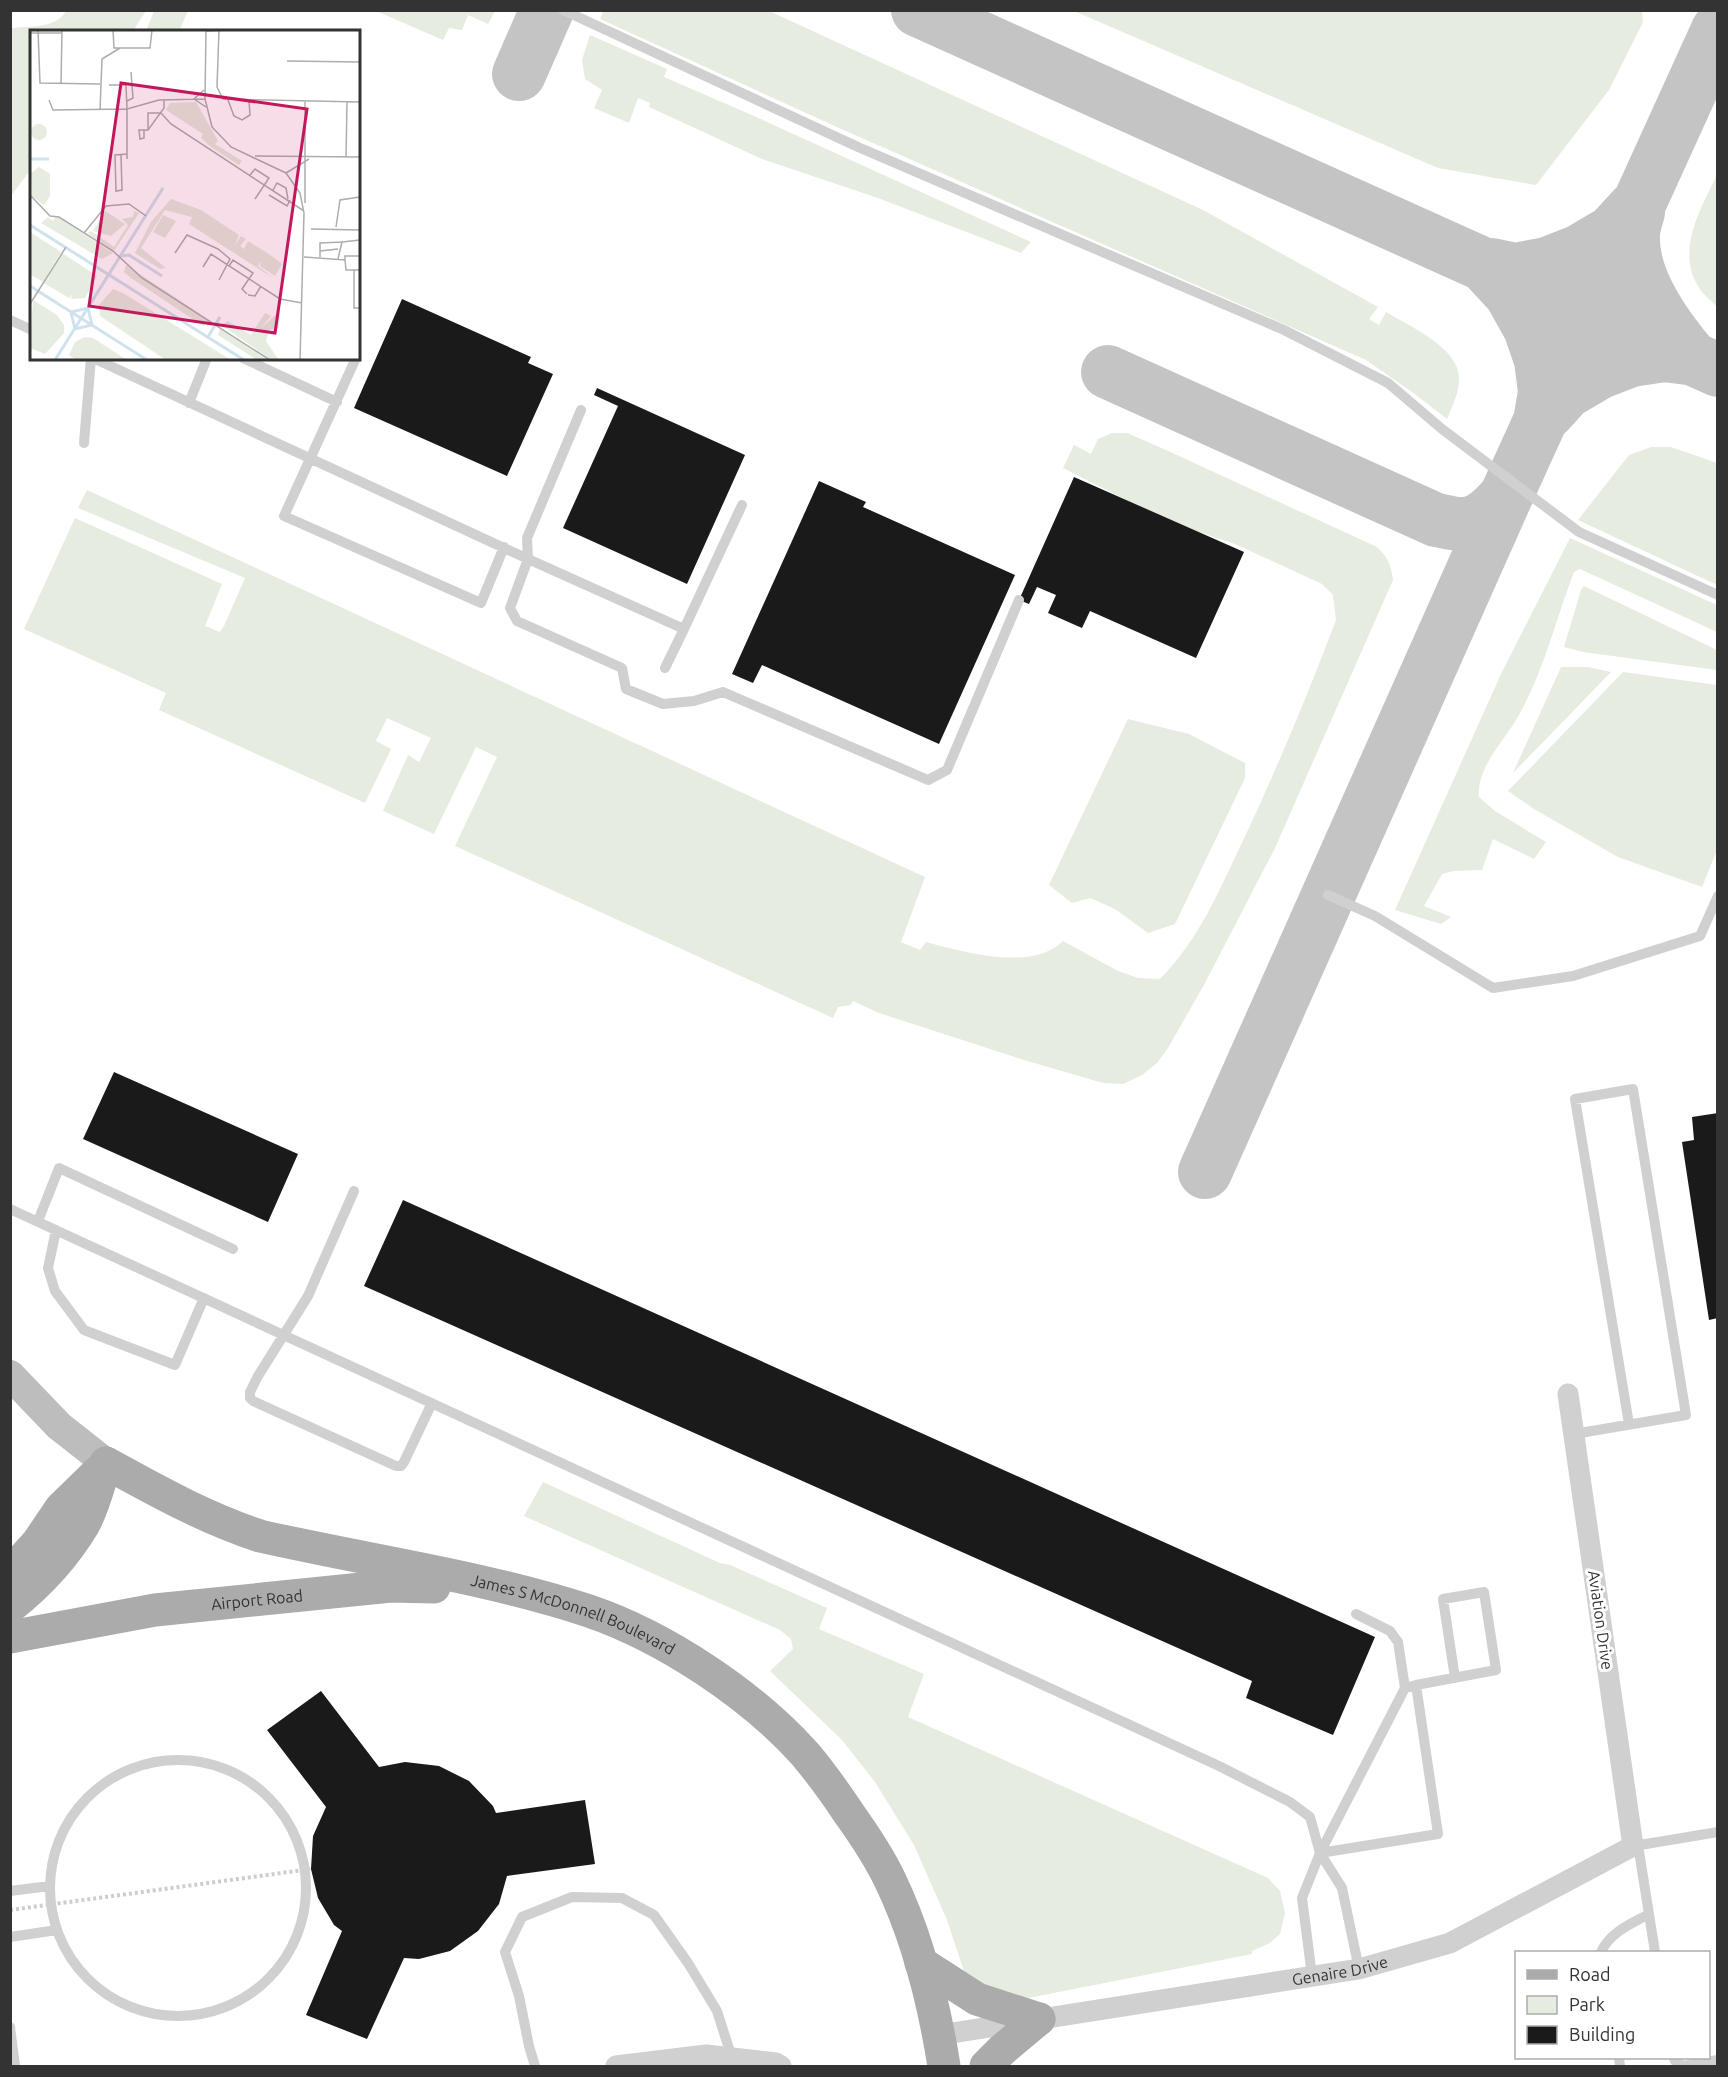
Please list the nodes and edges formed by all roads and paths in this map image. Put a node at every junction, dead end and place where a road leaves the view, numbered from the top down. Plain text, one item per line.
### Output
1 (563, 10) edge
2 (12, 321) edge
3 (30, 329) edge
4 (92, 360) edge
5 (96, 360) edge
6 (206, 360) edge
7 (247, 360) edge
8 (355, 360) edge
9 (337, 402) junction
10 (189, 403) junction
11 (581, 410) dead end
12 (84, 443) dead end
13 (310, 458) junction
14 (742, 505) dead end
15 (504, 548) junction
16 (528, 559) junction
17 (1718, 595) edge
18 (1019, 600) dead end
19 (684, 629) junction
20 (665, 668) dead end
21 (1328, 895) dead end
22 (1718, 896) edge
23 (354, 1191) dead end
24 (12, 1211) edge
25 (38, 1221) junction
26 (56, 1230) junction
27 (233, 1249) dead end
28 (204, 1298) junction
29 (283, 1334) junction
30 (10, 1375) edge
31 (1568, 1394) dead end
32 (432, 1403) junction
33 (1629, 1424) junction
34 (1574, 1434) junction
35 (106, 1463) junction
36 (10, 1573) edge
37 (506, 1588) junction
38 (10, 1607) edge
39 (1356, 1614) dead end
40 (10, 1637) edge
41 (1455, 1678) junction
42 (1410, 1686) junction
43 (1718, 1832) edge
44 (1636, 1845) junction
45 (1320, 1853) junction
46 (308, 1869) junction
47 (50, 1886) junction
48 (10, 1891) edge
49 (50, 1905) junction
50 (10, 1910) edge
51 (1649, 1914) junction
52 (57, 1930) junction
53 (10, 1937) edge
54 (1602, 1951) edge
55 (1656, 1951) edge
56 (921, 1963) junction
57 (1359, 1969) junction
58 (1312, 1976) junction
59 (1039, 2019) junction
60 (10, 2026) edge
61 (941, 2051) edge
62 (732, 2058) junction
63 (1718, 2060) edge
64 (15, 2067) edge
65 (535, 2067) edge
66 (616, 2067) edge
67 (781, 2067) edge
68 (986, 2067) edge
69 (1683, 2067) edge

1 - 17 lane
2 - 3 lane
4 - 12 lane
5 - 10 lane
6 - 10 lane
7 - 9 lane
8 - 9 lane
9 - 13 lane
10 - 13 lane
11 - 16 lane
13 - 15 lane
13 - 15 lane
14 - 19 lane
15 - 16 lane
16 - 18 lane
16 - 19 lane
19 - 20 lane
21 - 22 lane
23 - 29 lane
24 - 25 lane
25 - 26 lane
25 - 27 lane
26 - 28 lane
26 - 28 lane
28 - 29 lane
29 - 32 lane
29 - 32 lane
30 - 35 street, James S McDonnell Boulevard
31 - 34 street, Aviation Drive
32 - 45 lane
33 - 33 lane
33 - 34 lane
34 - 44 street, Aviation Drive
35 - 36 main road
35 - 37 main road, James S McDonnell Boulevard
35 - 38 main road
37 - 40 main road, Airport Road
37 - 56 main road, James S McDonnell Boulevard
39 - 42 lane
41 - 41 lane
41 - 42 lane
42 - 45 lane
42 - 45 lane
43 - 44 lane, Genaire Drive
44 - 51 lane
44 - 57 street, Genaire Drive
45 - 57 lane
45 - 58 lane
46 - 47 lane
46 - 49 path
46 - 52 lane
47 - 48 lane
47 - 49 lane
49 - 50 path
49 - 52 lane
51 - 54 lane
51 - 55 lane
52 - 53 lane
56 - 59 main road
56 - 61 main road, James S McDonnell Boulevard
57 - 58 street, Genaire Drive
58 - 59 street, Genaire Drive
59 - 61 street, Genaire Drive
59 - 68 main road
60 - 64 lane
62 - 65 lane
62 - 66 street
62 - 67 street
63 - 69 lane

